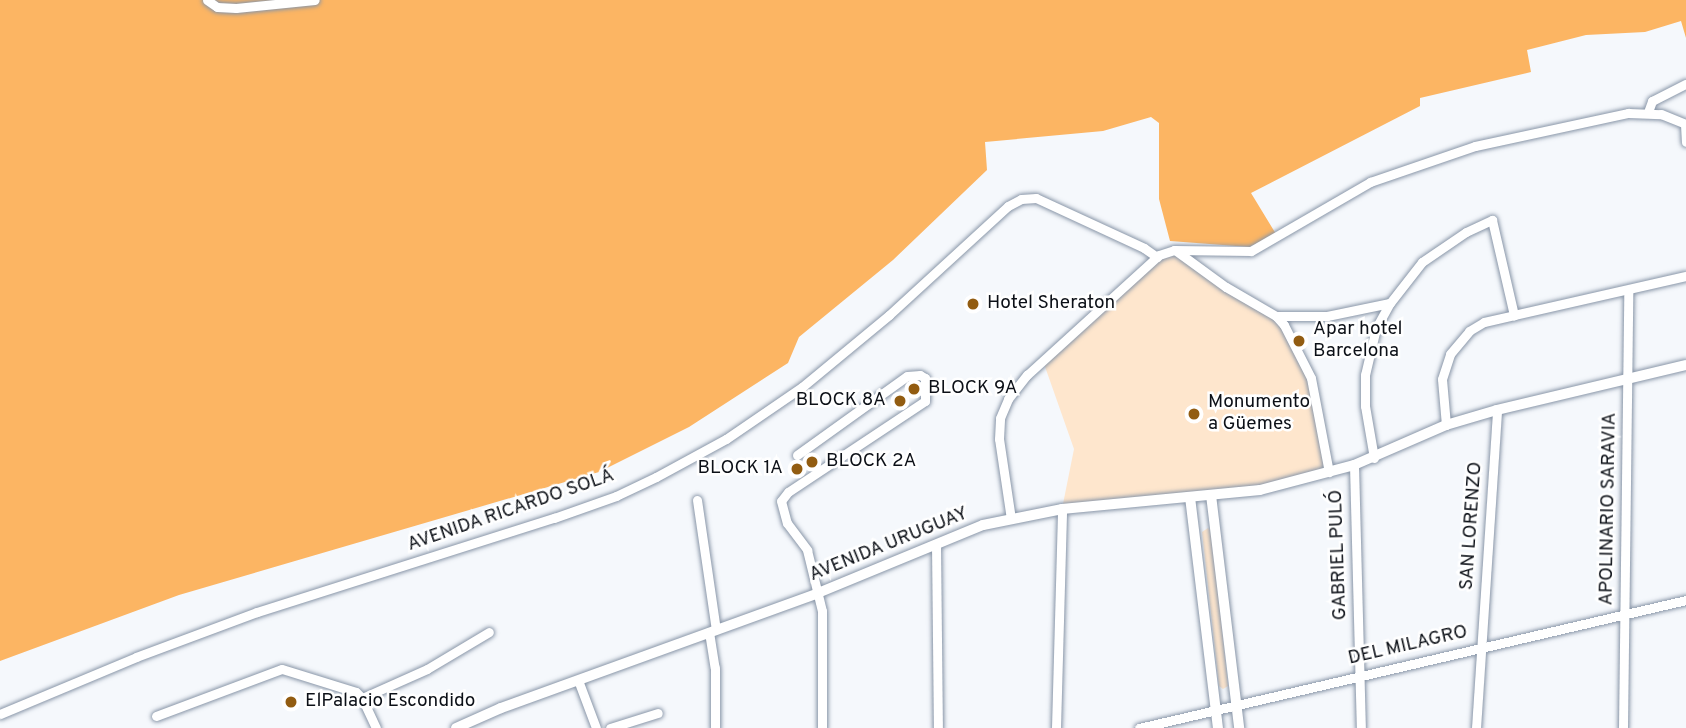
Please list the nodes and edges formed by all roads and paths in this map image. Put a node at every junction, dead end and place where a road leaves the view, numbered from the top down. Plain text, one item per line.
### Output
1 (207, 0) edge
2 (315, 0) edge
3 (1686, 84) edge
4 (1648, 112) junction
5 (1686, 124) edge
6 (1686, 142) edge
7 (1174, 250) junction
8 (1157, 257) junction
9 (1686, 276) edge
10 (1628, 291) junction
11 (1390, 303) junction
12 (1514, 315) junction
13 (1276, 316) junction
14 (1686, 365) edge
15 (1628, 378) junction
16 (1497, 410) junction
17 (1446, 425) junction
18 (797, 455) dead end
19 (1374, 458) junction
20 (1354, 465) junction
21 (1329, 472) junction
22 (1211, 495) junction
23 (1190, 497) junction
24 (697, 500) dead end
25 (1062, 509) junction
26 (1011, 519) junction
27 (936, 544) junction
28 (818, 593) junction
29 (1686, 600) edge
30 (1625, 613) junction
31 (712, 631) junction
32 (489, 632) dead end
33 (1482, 648) junction
34 (1360, 675) junction
35 (578, 680) junction
36 (362, 698) junction
37 (1236, 703) junction
38 (1216, 708) junction
39 (659, 713) dead end
40 (0, 714) edge
41 (156, 716) dead end
42 (376, 728) edge
43 (456, 728) edge
44 (596, 728) edge
45 (610, 728) edge
46 (715, 728) edge
47 (822, 728) edge
48 (938, 728) edge
49 (1056, 728) edge
50 (1139, 728) edge
51 (1218, 728) edge
52 (1239, 728) edge
53 (1361, 728) edge
54 (1476, 728) edge
55 (1623, 728) edge

1 - 2 street
3 - 4 street
4 - 5 street
4 - 7 street
5 - 6 street
7 - 8 street
7 - 13 street
8 - 26 street
8 - 40 street, AVENIDA RICARDO SOLÁ
9 - 10 street
10 - 12 street
10 - 15 street, APOLINARIO SARAVIA
11 - 12 street
11 - 13 street
11 - 19 street
12 - 17 street
13 - 21 street
14 - 15 street, AVENIDA URUGUAY
15 - 16 street, AVENIDA URUGUAY
15 - 30 street, APOLINARIO SARAVIA
16 - 17 street, AVENIDA URUGUAY
16 - 33 street, SAN LORENZO
17 - 19 street, AVENIDA URUGUAY
18 - 28 street
19 - 20 street, AVENIDA URUGUAY
20 - 21 street, AVENIDA URUGUAY
20 - 34 street, GABRIEL PULÓ
21 - 22 street, AVENIDA URUGUAY
22 - 23 street, AVENIDA URUGUAY
22 - 37 street
23 - 25 street, AVENIDA URUGUAY
23 - 38 street
24 - 31 street
25 - 26 street, AVENIDA URUGUAY
25 - 49 street
26 - 27 street, AVENIDA URUGUAY
27 - 28 street, AVENIDA URUGUAY
27 - 48 street
28 - 31 street, AVENIDA URUGUAY
28 - 47 street
29 - 30 street, DEL MILAGRO
30 - 33 street, DEL MILAGRO
30 - 55 street, APOLINARIO SARAVIA
31 - 35 street, AVENIDA URUGUAY
31 - 46 street
32 - 36 street
33 - 34 street, DEL MILAGRO
33 - 54 street, SAN LORENZO
34 - 37 street, DEL MILAGRO
34 - 53 street, GABRIEL PULÓ
35 - 43 street, AVENIDA URUGUAY
35 - 44 street
36 - 41 street
36 - 42 street
37 - 38 street, DEL MILAGRO
37 - 52 street
38 - 50 street, DEL MILAGRO
38 - 51 street
39 - 45 street

